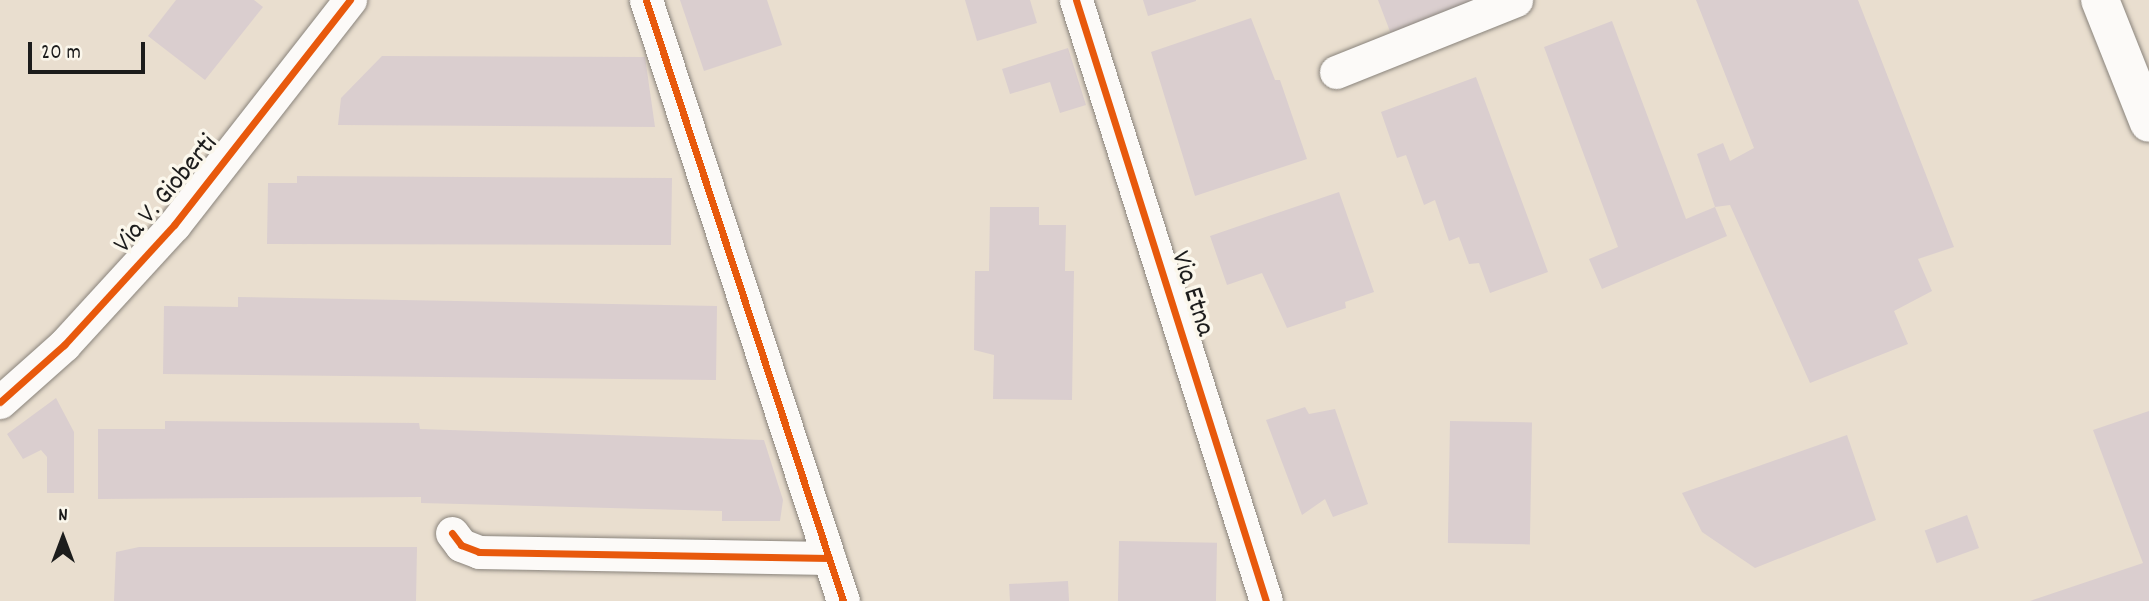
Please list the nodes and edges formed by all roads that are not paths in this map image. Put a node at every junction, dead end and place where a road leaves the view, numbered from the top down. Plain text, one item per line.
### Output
1 (350, 0) edge
2 (646, 0) edge
3 (1076, 0) edge
4 (1516, 0) edge
5 (2100, 0) edge
6 (1336, 72) dead end
7 (2149, 123) edge
8 (0, 402) edge
9 (452, 534) dead end
10 (829, 558) junction
11 (843, 601) edge
12 (1266, 601) edge

1 - 8 street, Via V. Gioberti
2 - 10 street
3 - 12 street, Via Etna
4 - 6 street
5 - 7 main road
9 - 10 street
10 - 11 street

